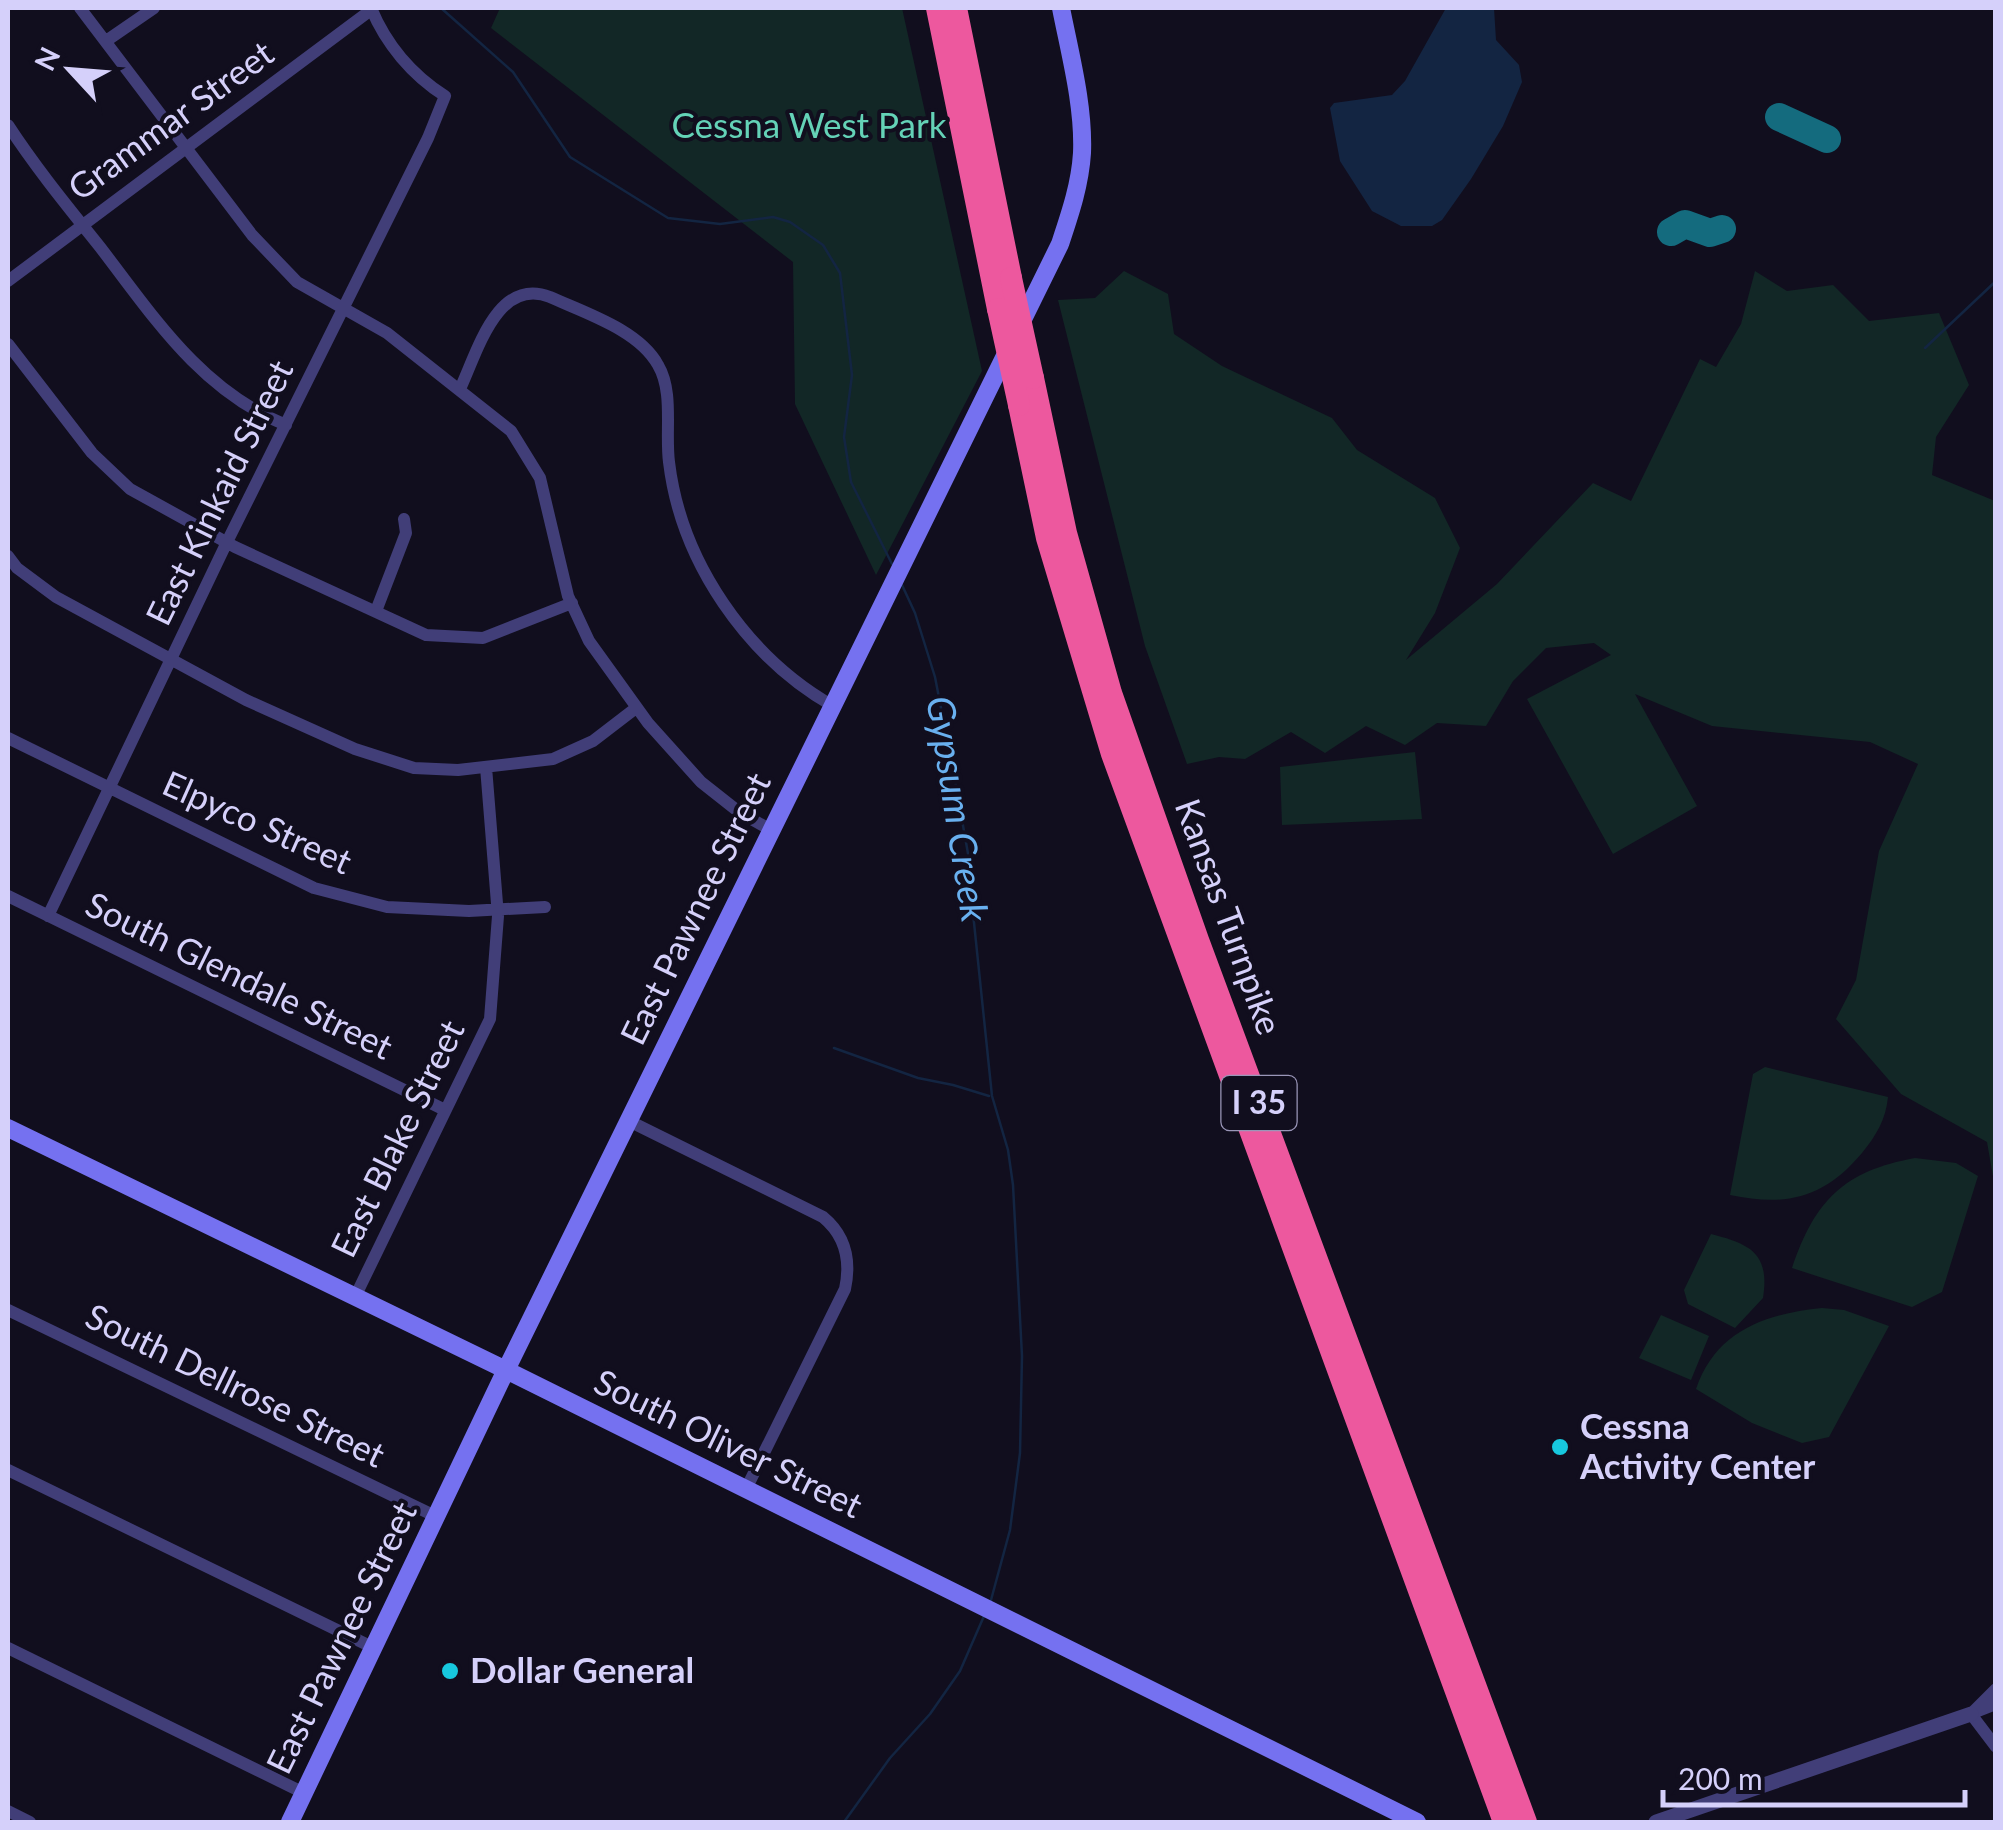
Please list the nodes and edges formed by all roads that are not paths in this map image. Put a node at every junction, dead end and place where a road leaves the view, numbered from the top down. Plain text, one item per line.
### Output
1 (80, 8) edge
2 (154, 8) edge
3 (938, 8) edge
4 (956, 8) edge
5 (1061, 8) edge
6 (371, 9) edge
7 (106, 41) junction
8 (8, 125) edge
9 (186, 146) junction
10 (82, 224) junction
11 (8, 282) edge
12 (343, 310) junction
13 (8, 344) edge
14 (460, 390) junction
15 (286, 425) junction
16 (404, 519) dead end
17 (227, 542) junction
18 (8, 556) edge
19 (572, 603) junction
20 (376, 611) junction
21 (172, 660) junction
22 (834, 706) junction
23 (636, 708) junction
24 (8, 738) edge
25 (486, 767) junction
26 (108, 788) junction
27 (771, 830) junction
28 (8, 896) edge
29 (545, 907) dead end
30 (497, 909) junction
31 (48, 916) junction
32 (444, 1110) junction
33 (628, 1121) junction
34 (8, 1128) edge
35 (354, 1297) junction
36 (8, 1310) edge
37 (506, 1370) junction
38 (8, 1470) edge
39 (746, 1490) junction
40 (437, 1516) junction
41 (8, 1648) edge
42 (374, 1648) junction
43 (1996, 1689) edge
44 (1996, 1704) edge
45 (1971, 1714) junction
46 (1996, 1746) edge
47 (304, 1793) junction
48 (8, 1812) edge
49 (1513, 1818) edge
50 (30, 1822) edge
51 (290, 1822) edge
52 (1417, 1822) edge
53 (1656, 1822) edge

1 - 7 street
2 - 7 street
3 - 49 highway, Kansas Turnpike / I 35, bridge
4 - 49 highway, Kansas Turnpike / I 35, bridge
5 - 22 main road, East Pawnee Street
6 - 9 street, Grammar Street
6 - 12 street, East Kinkaid Street
7 - 9 street
8 - 10 street
9 - 10 street, Grammar Street
9 - 12 street
10 - 11 street, Grammar Street
10 - 15 street
12 - 14 street
12 - 15 street, East Kinkaid Street
13 - 17 street
14 - 19 street
14 - 22 street
15 - 17 street, East Kinkaid Street
16 - 20 street
17 - 20 street
17 - 21 street, East Kinkaid Street
18 - 21 street
19 - 20 street
19 - 23 street
21 - 25 street
21 - 26 street, East Kinkaid Street
22 - 27 main road, East Pawnee Street
23 - 25 street
23 - 27 street
24 - 26 street, Elpyco Street
25 - 30 street, East Blake Street
26 - 30 street, Elpyco Street
26 - 31 street, East Kinkaid Street
27 - 33 main road, East Pawnee Street
28 - 31 street, South Glendale Street
29 - 30 street, Elpyco Street
30 - 32 street, East Blake Street
31 - 32 street, South Glendale Street
32 - 35 street, East Blake Street
33 - 37 main road, East Pawnee Street
33 - 39 street
34 - 35 main road, South Oliver Street
35 - 37 main road, South Oliver Street
36 - 40 street, South Dellrose Street
37 - 39 main road, South Oliver Street
37 - 40 main road, East Pawnee Street
38 - 42 street
39 - 52 main road, South Oliver Street
40 - 42 main road, East Pawnee Street
41 - 47 street
42 - 47 main road, East Pawnee Street
43 - 45 street
44 - 45 street
45 - 46 street
45 - 53 street
47 - 51 main road, East Pawnee Street
48 - 50 street

